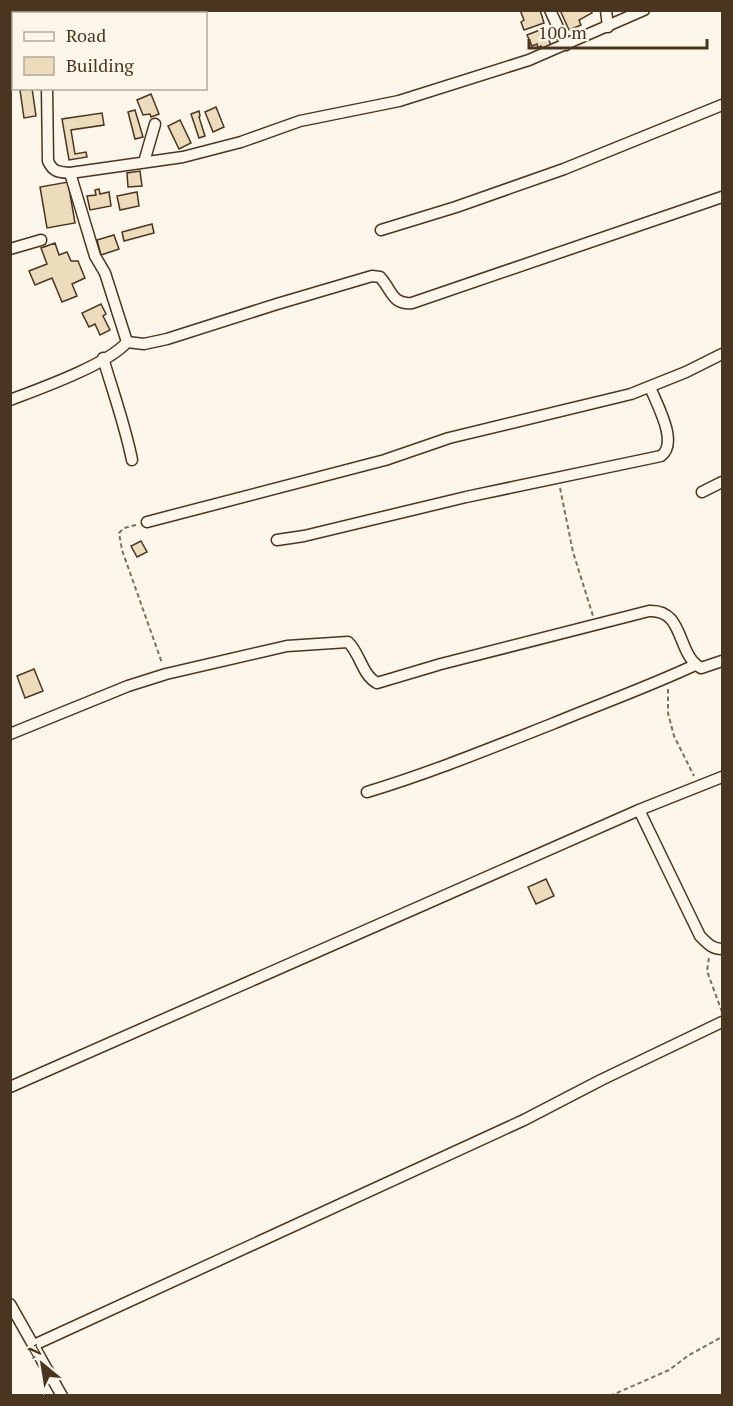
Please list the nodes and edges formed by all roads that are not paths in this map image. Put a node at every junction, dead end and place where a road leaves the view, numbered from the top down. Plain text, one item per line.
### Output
1 (550, 10) edge
2 (606, 10) edge
3 (644, 10) edge
4 (608, 27) junction
5 (566, 45) junction
6 (47, 90) edge
7 (723, 105) edge
8 (155, 124) dead end
9 (144, 162) junction
10 (70, 173) junction
11 (723, 197) edge
12 (381, 230) dead end
13 (41, 240) dead end
14 (10, 249) edge
15 (127, 342) junction
16 (723, 354) edge
17 (104, 358) junction
18 (651, 387) junction
19 (10, 400) edge
20 (132, 460) dead end
21 (723, 482) edge
22 (702, 492) dead end
23 (147, 522) road end
24 (277, 540) dead end
25 (723, 660) edge
26 (695, 665) junction
27 (10, 734) edge
28 (723, 777) edge
29 (367, 792) dead end
30 (639, 810) junction
31 (717, 948) edge
32 (723, 1022) edge
33 (10, 1087) edge
34 (10, 1304) edge
35 (34, 1345) junction
36 (62, 1395) edge

1 - 5 street
2 - 4 street
3 - 4 street
4 - 5 street
5 - 9 street
6 - 10 street
7 - 12 street
8 - 9 street
9 - 10 street
10 - 15 street
11 - 15 street
13 - 14 street
15 - 17 street
16 - 18 street
17 - 19 street
17 - 20 street
18 - 23 street
18 - 24 street
21 - 22 street
25 - 26 street
26 - 27 street
26 - 29 street
28 - 30 street
30 - 31 street
30 - 33 street
32 - 35 street
34 - 35 street
35 - 36 street

